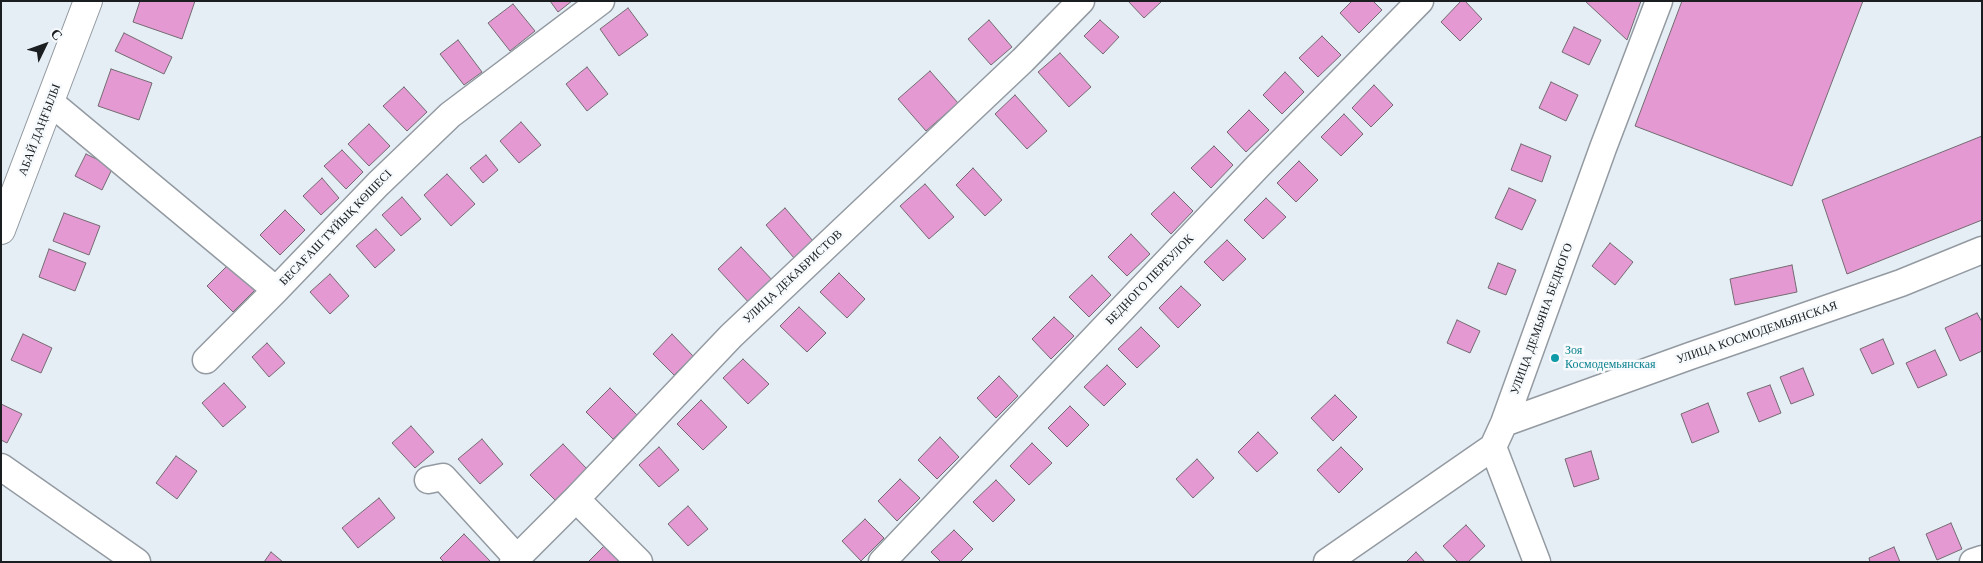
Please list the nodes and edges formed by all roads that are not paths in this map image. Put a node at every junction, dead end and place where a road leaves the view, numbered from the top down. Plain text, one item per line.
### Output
1 (88, 1) edge
2 (601, 1) edge
3 (1081, 1) edge
4 (1420, 1) edge
5 (1660, 1) edge
6 (50, 102) junction
7 (1, 230) edge
8 (1982, 250) edge
9 (276, 290) junction
10 (206, 360) dead end
11 (1504, 423) junction
12 (1493, 446) junction
13 (1, 467) edge
14 (428, 480) dead end
15 (576, 499) junction
16 (1982, 559) edge
17 (515, 560) edge
18 (137, 562) edge
19 (639, 562) edge
20 (882, 562) edge
21 (1327, 562) edge
22 (1537, 562) edge
23 (1973, 562) edge

1 - 6 street, АБАЙ ДАҢҒЫЛЫ
2 - 9 street, БЕСАҒАШ ТҰЙЫҚ КӨШЕСІ
3 - 15 street, УЛИЦА ДЕКАБРИСТОВ
4 - 20 street, БЕДНОГО ПЕРЕУЛОК
5 - 11 street, УЛИЦА ДЕМЬЯНА БЕДНОГО
6 - 7 street, АБАЙ ДАҢҒЫЛЫ
6 - 9 street, БЕСАҒАШ ТҰЙЫҚ КӨШЕСІ
8 - 11 street, УЛИЦА КОСМОДЕМЬЯНСКАЯ
9 - 10 street
11 - 12 street, УЛИЦА ДЕМЬЯНА БЕДНОГО
12 - 21 street, УЛИЦА ДЕМЬЯНА БЕДНОГО
12 - 22 street
13 - 18 street
14 - 17 street
15 - 17 street, УЛИЦА ДЕКАБРИСТОВ
15 - 19 street
16 - 23 street

